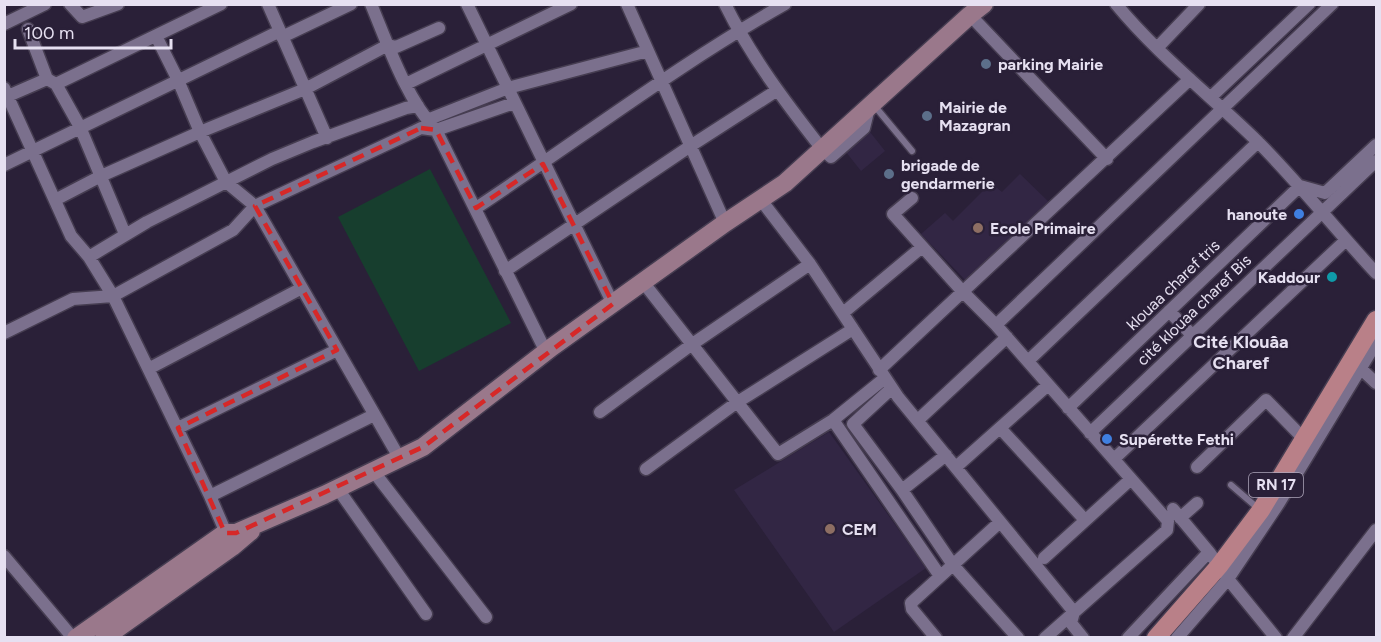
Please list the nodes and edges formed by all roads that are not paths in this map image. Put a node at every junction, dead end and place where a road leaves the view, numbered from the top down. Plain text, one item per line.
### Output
1 (45, 4) edge
2 (70, 4) edge
3 (118, 4) edge
4 (221, 4) edge
5 (268, 4) edge
6 (351, 4) edge
7 (371, 4) edge
8 (467, 4) edge
9 (572, 4) edge
10 (627, 4) edge
11 (724, 4) edge
12 (785, 4) edge
13 (1199, 4) edge
14 (1309, 4) edge
15 (1332, 4) edge
16 (1121, 6) edge
17 (977, 10) edge
18 (4, 24) edge
19 (439, 28) dead end
20 (28, 30) dead end
21 (738, 31) junction
22 (281, 34) junction
23 (156, 36) junction
24 (388, 45) junction
25 (487, 45) junction
26 (1156, 48) junction
27 (648, 51) junction
28 (1190, 79) junction
29 (178, 80) junction
30 (662, 80) junction
31 (51, 82) junction
32 (406, 84) junction
33 (508, 88) junction
34 (305, 89) junction
35 (776, 91) junction
36 (6, 92) edge
37 (1211, 97) junction
38 (514, 103) junction
39 (418, 106) junction
40 (871, 106) junction
41 (1222, 108) junction
42 (427, 120) junction
43 (80, 127) junction
44 (436, 130) junction
45 (200, 132) junction
46 (327, 138) junction
47 (1258, 142) junction
48 (692, 145) junction
49 (1377, 145) edge
50 (822, 149) junction
51 (32, 150) junction
52 (912, 151) dead end
53 (1107, 159) junction
54 (543, 164) junction
55 (4, 165) edge
56 (1374, 168) edge
57 (101, 176) junction
58 (226, 182) junction
59 (1300, 186) junction
60 (912, 198) dead end
61 (55, 200) junction
62 (761, 200) junction
63 (255, 206) junction
64 (476, 208) junction
65 (1322, 212) junction
66 (725, 223) junction
67 (576, 225) junction
68 (126, 234) junction
69 (1346, 240) junction
70 (922, 247) junction
71 (89, 258) junction
72 (810, 264) junction
73 (506, 271) junction
74 (1377, 273) edge
75 (643, 282) junction
76 (302, 288) junction
77 (963, 292) junction
78 (113, 296) junction
79 (613, 304) junction
80 (1169, 311) junction
81 (843, 313) junction
82 (1377, 320) edge
83 (996, 325) junction
84 (853, 329) junction
85 (4, 333) edge
86 (1192, 335) junction
87 (1007, 337) junction
88 (1377, 343) edge
89 (691, 345) junction
90 (337, 350) junction
91 (546, 352) junction
92 (1028, 361) junction
93 (1357, 364) junction
94 (150, 368) junction
95 (885, 379) junction
96 (1377, 383) edge
97 (1048, 385) junction
98 (736, 403) junction
99 (1068, 408) junction
100 (600, 412) dead end
101 (374, 415) junction
102 (833, 420) junction
103 (918, 420) junction
104 (853, 424) junction
105 (178, 428) junction
106 (1000, 428) junction
107 (1090, 433) junction
108 (1305, 439) junction
109 (946, 455) junction
110 (400, 459) junction
111 (1114, 459) junction
112 (956, 467) junction
113 (1197, 467) dead end
114 (646, 469) dead end
115 (374, 472) junction
116 (1131, 479) junction
117 (1231, 485) dead end
118 (338, 489) junction
119 (902, 490) junction
120 (210, 496) junction
121 (1197, 503) dead end
122 (1261, 510) junction
123 (1085, 520) junction
124 (999, 522) junction
125 (1377, 530) edge
126 (228, 540) junction
127 (4, 556) edge
128 (1044, 558) dead end
129 (953, 565) junction
130 (1219, 566) junction
131 (940, 576) junction
132 (1074, 612) junction
133 (426, 614) dead end
134 (486, 617) dead end
135 (75, 638) edge
136 (104, 638) edge
137 (936, 638) edge
138 (1018, 638) edge
139 (1045, 638) edge
140 (1083, 638) edge
141 (1128, 638) edge
142 (1156, 638) edge
143 (1178, 638) edge
144 (1276, 638) edge
145 (1293, 638) edge

1 - 18 street
2 - 3 street
4 - 23 street
5 - 22 street
6 - 22 street
7 - 24 street
8 - 25 street
9 - 25 street
10 - 27 street
11 - 21 street
12 - 21 street
13 - 26 street
14 - 37 street
15 - 41 street
16 - 26 street
17 - 40 main road
17 - 53 street
19 - 24 street
20 - 31 street
21 - 30 street
21 - 35 street
22 - 29 street
22 - 34 street
23 - 29 street
23 - 31 street
24 - 32 street
24 - 34 street
25 - 32 street
25 - 33 street
26 - 28 street
27 - 30 street
27 - 33 street
28 - 37 street
28 - 53 street
29 - 43 street
29 - 45 street
30 - 48 street
30 - 54 street
31 - 36 street
31 - 43 street
32 - 39 street
33 - 38 street
33 - 42 street
34 - 45 street
34 - 46 street
35 - 48 street
35 - 50 street
36 - 51 street
37 - 41 street
38 - 44 street
38 - 54 street
39 - 42 street
39 - 46 street
40 - 50 main road
40 - 52 lane
41 - 47 street
41 - 83 street
42 - 44 street
43 - 51 street
43 - 57 street
44 - 63 street
44 - 64 street
45 - 57 street
45 - 58 street
46 - 58 street
47 - 59 street
47 - 92 street
48 - 66 street
48 - 67 street
49 - 59 street
50 - 62 main road
51 - 55 street
51 - 61 street
53 - 77 street
54 - 64 street
54 - 67 street
56 - 65 street, cité klouaa charef Bis
57 - 61 street
57 - 68 street
58 - 63 street
58 - 68 street
59 - 65 street
59 - 80 street, klouaa charef tris
60 - 70 street
61 - 71 street
62 - 66 main road
62 - 72 street
63 - 76 street
63 - 78 street
64 - 73 street
65 - 69 street
65 - 86 street, cité klouaa charef Bis
66 - 75 main road
67 - 73 street
67 - 79 street
68 - 71 street
69 - 74 street
69 - 111 street
70 - 77 street
70 - 81 street
71 - 78 street
72 - 81 street
72 - 89 street
73 - 91 street
75 - 79 main road
75 - 89 street
76 - 90 street
76 - 94 street
77 - 83 street
77 - 95 street
78 - 85 street
78 - 94 street
79 - 91 main road
80 - 86 street
80 - 99 street, klouaa charef tris
81 - 84 street
82 - 93 main road, RN 17
83 - 87 street
84 - 95 street
84 - 98 street
86 - 107 street, cité klouaa charef Bis
87 - 92 street
87 - 103 street
88 - 93 street
89 - 98 street
89 - 100 street
90 - 101 street
90 - 105 street
91 - 110 main road
92 - 97 street
93 - 96 street
93 - 108 main road, RN 17
93 - 130 street
94 - 105 street
95 - 102 street
95 - 103 street
95 - 104 street
97 - 99 street
97 - 106 street
98 - 102 street
98 - 114 street
99 - 107 street
101 - 110 street
101 - 120 street
102 - 104 street
102 - 131 street
103 - 109 street
104 - 119 street
105 - 120 street
106 - 112 street
106 - 123 street
107 - 111 street
108 - 113 street
108 - 122 main road, RN 17
109 - 112 street
109 - 119 street
110 - 115 main road
111 - 116 street
112 - 124 street
115 - 118 main road
115 - 134 street
116 - 123 street
116 - 132 street
117 - 122 lane
118 - 126 main road
118 - 133 street
119 - 129 street
120 - 126 street
121 - 130 street
122 - 130 main road, RN 17
123 - 128 street
124 - 129 street
124 - 132 street
125 - 145 street
126 - 135 main road
126 - 136 main road
127 - 135 street
129 - 131 street
129 - 138 street
130 - 141 street
130 - 142 main road, RN 17
130 - 143 street
130 - 144 street
131 - 137 street
132 - 139 street
132 - 140 street

